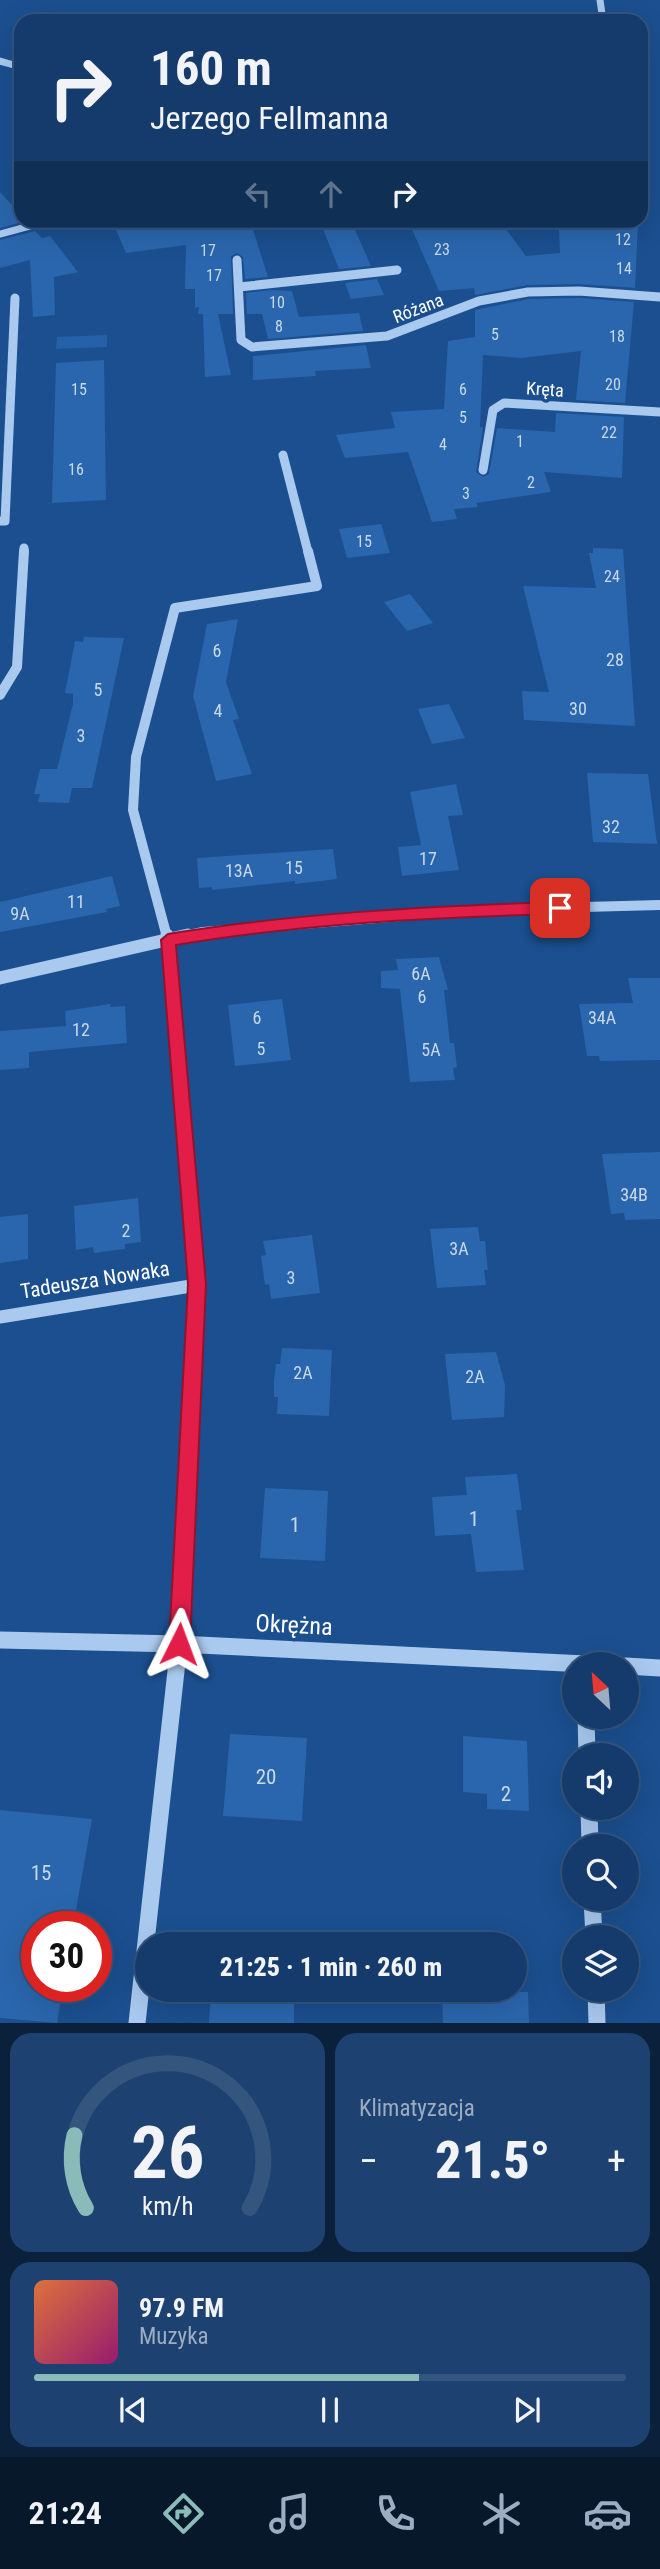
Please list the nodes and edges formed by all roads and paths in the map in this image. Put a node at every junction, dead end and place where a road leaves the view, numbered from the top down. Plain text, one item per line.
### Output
1 (22, 228) edge
2 (0, 234) edge
3 (237, 260) dead end
4 (397, 270) dead end
5 (239, 287) junction
6 (660, 297) edge
7 (15, 298) dead end
8 (659, 412) edge
9 (4, 430) edge
10 (283, 455) dead end
11 (483, 470) dead end
12 (0, 521) edge
13 (24, 548) dead end
14 (0, 695) edge
15 (660, 905) edge
16 (168, 940) junction
17 (0, 978) edge
18 (197, 1284) junction
19 (0, 1317) edge
20 (0, 1640) edge
21 (179, 1644) junction
22 (562, 1663) edge
23 (639, 1667) edge
24 (660, 1668) edge
25 (596, 2002) edge
26 (137, 2023) edge
27 (597, 2023) edge

1 - 2 street
3 - 5 street, Różana
4 - 5 street
5 - 6 street, Różana
7 - 9 street
8 - 11 street, Kręta
9 - 12 street
10 - 16 street
13 - 14 street
15 - 16 street
16 - 17 street
16 - 18 street
18 - 19 street, Tadeusza Nowaka
18 - 21 street
20 - 21 street, Okrężna
21 - 22 street, Okrężna
21 - 26 street
23 - 24 street
25 - 27 street

